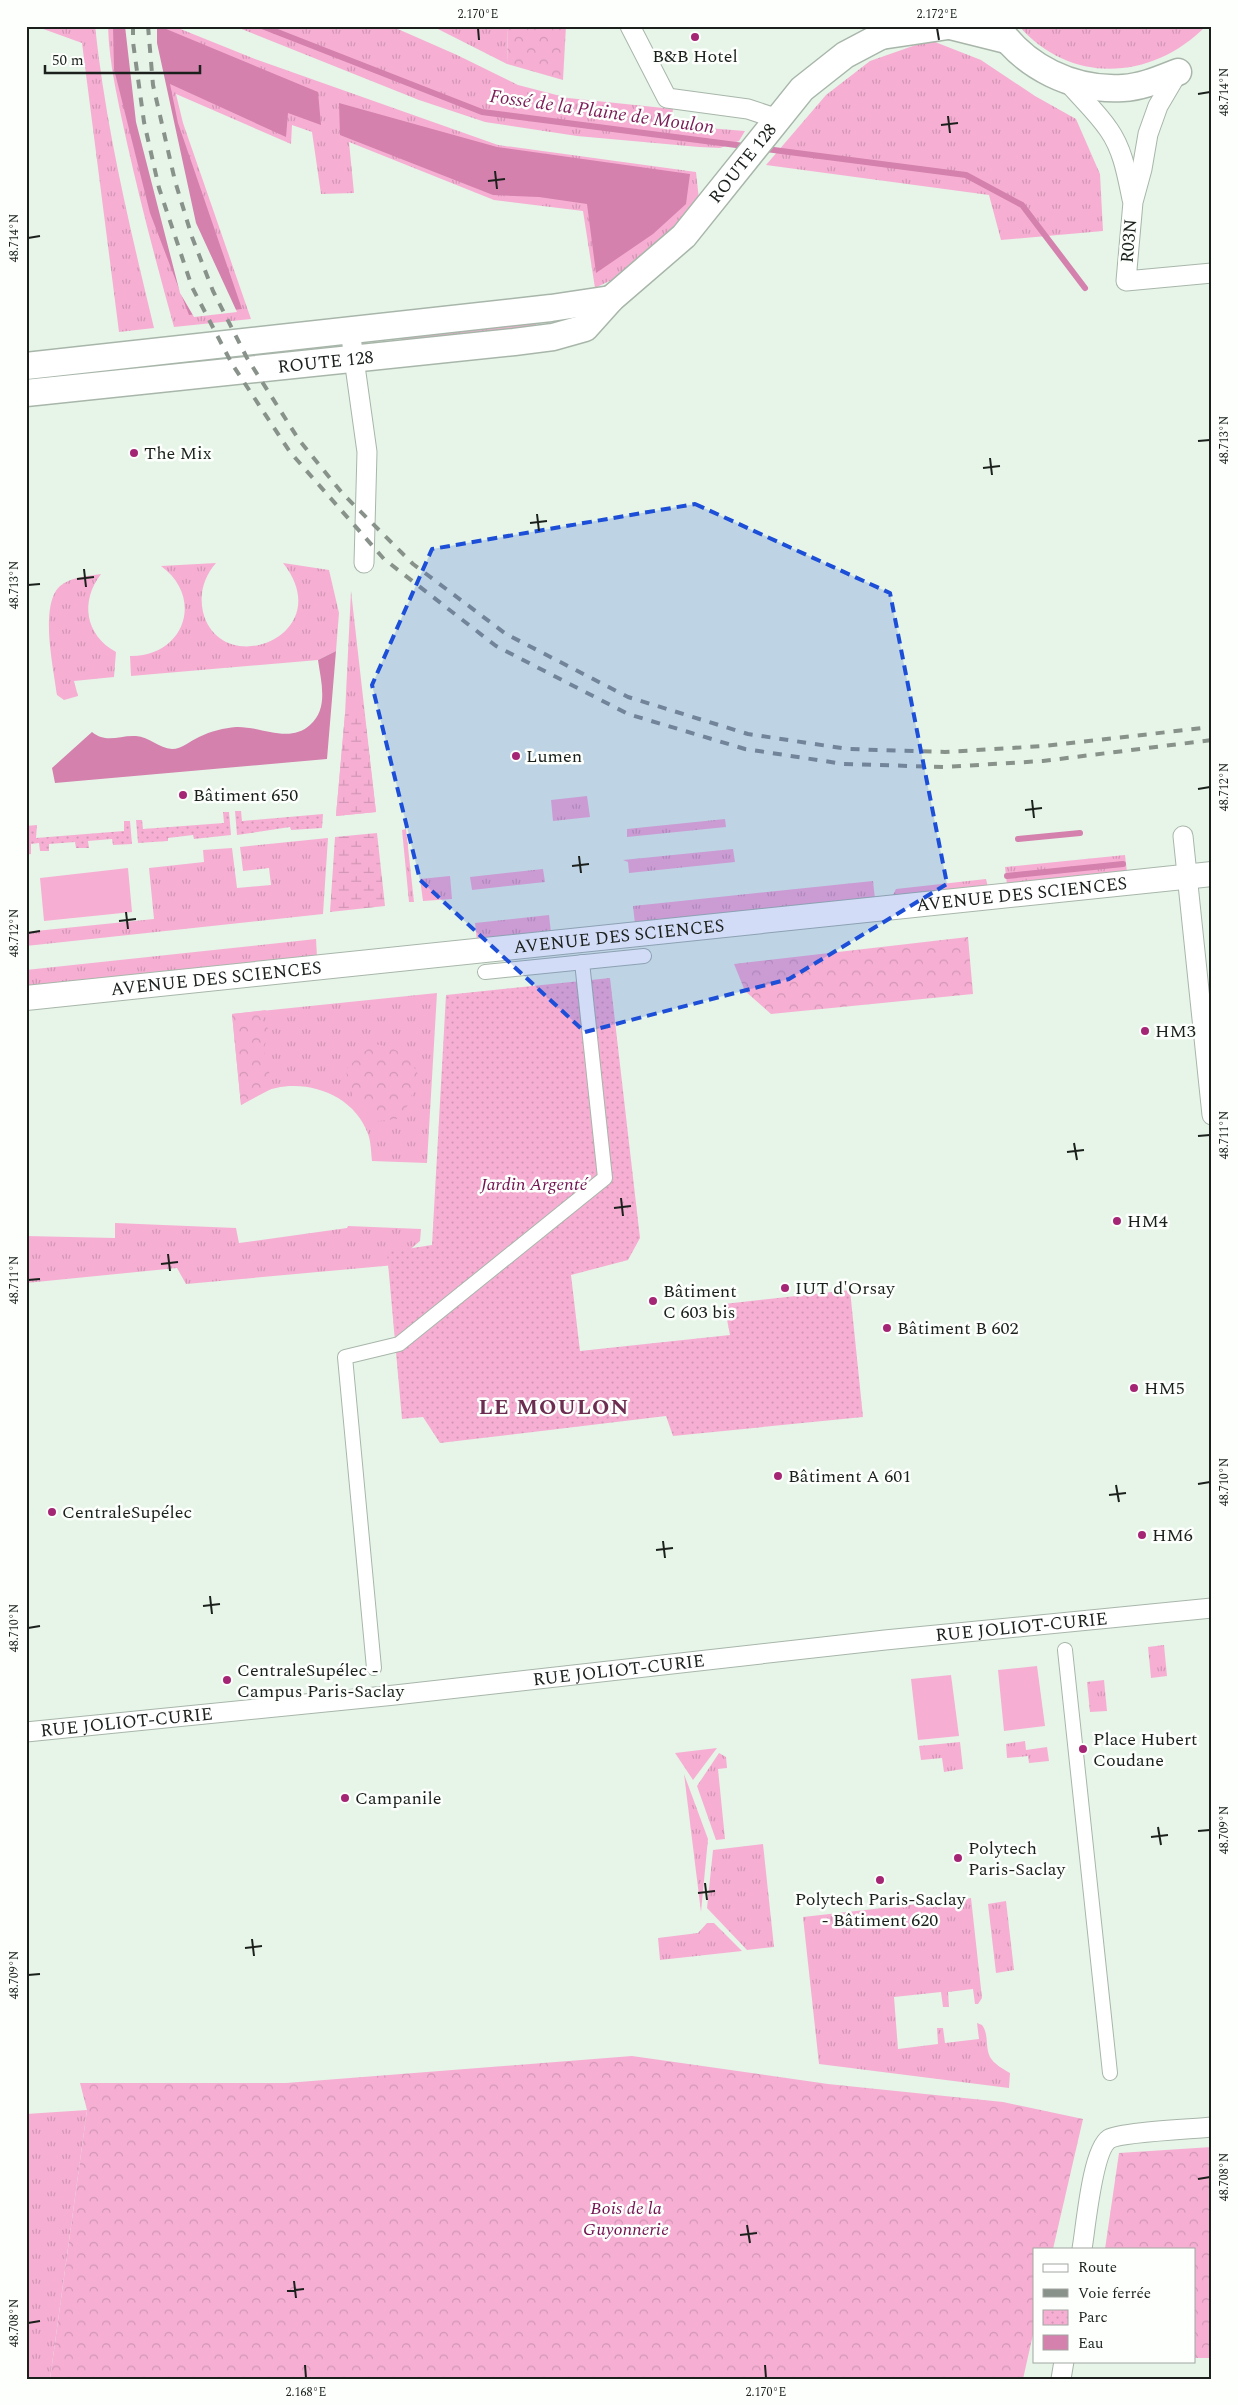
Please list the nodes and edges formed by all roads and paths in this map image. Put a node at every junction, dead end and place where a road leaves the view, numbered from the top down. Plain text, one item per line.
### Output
1 (630, 26) edge
2 (949, 26) edge
3 (888, 31) edge
4 (1001, 33) edge
5 (1178, 72) joint
6 (1066, 80) junction
7 (778, 119) junction
8 (1133, 202) junction
9 (1212, 273) edge
10 (611, 299) junction
11 (350, 330) junction
12 (352, 359) junction
13 (26, 366) edge
14 (26, 393) edge
15 (364, 562) dead end
16 (1183, 836) dead end
17 (1212, 874) edge
18 (1186, 877) junction
19 (644, 956) dead end
20 (590, 957) junction
21 (485, 972) dead end
22 (26, 998) edge
23 (1212, 1115) edge
24 (1212, 1608) edge
25 (1065, 1650) dead end
26 (374, 1668) dead end
27 (26, 1732) edge
28 (1110, 2072) dead end
29 (1212, 2127) edge
30 (1082, 2248) edge
31 (1064, 2362) edge
32 (1061, 2379) edge

1 - 7 street
2 - 3 main road, ROUTE 128
2 - 4 main road
3 - 7 main road, ROUTE 128
4 - 6 main road
5 - 6 main road
5 - 8 street
6 - 8 street
7 - 10 main road, ROUTE 128
8 - 9 street, R03N
10 - 11 main road, ROUTE 128
10 - 12 main road, ROUTE 128
11 - 12 street
11 - 13 main road, ROUTE 128
12 - 14 main road, ROUTE 128
12 - 15 street
16 - 18 street
17 - 18 street, AVENUE DES SCIENCES
18 - 22 street, AVENUE DES SCIENCES
18 - 23 street
19 - 20 street
20 - 21 street
20 - 26 street
24 - 27 street, RUE JOLIOT-CURIE
25 - 28 street
29 - 30 street
31 - 32 street

